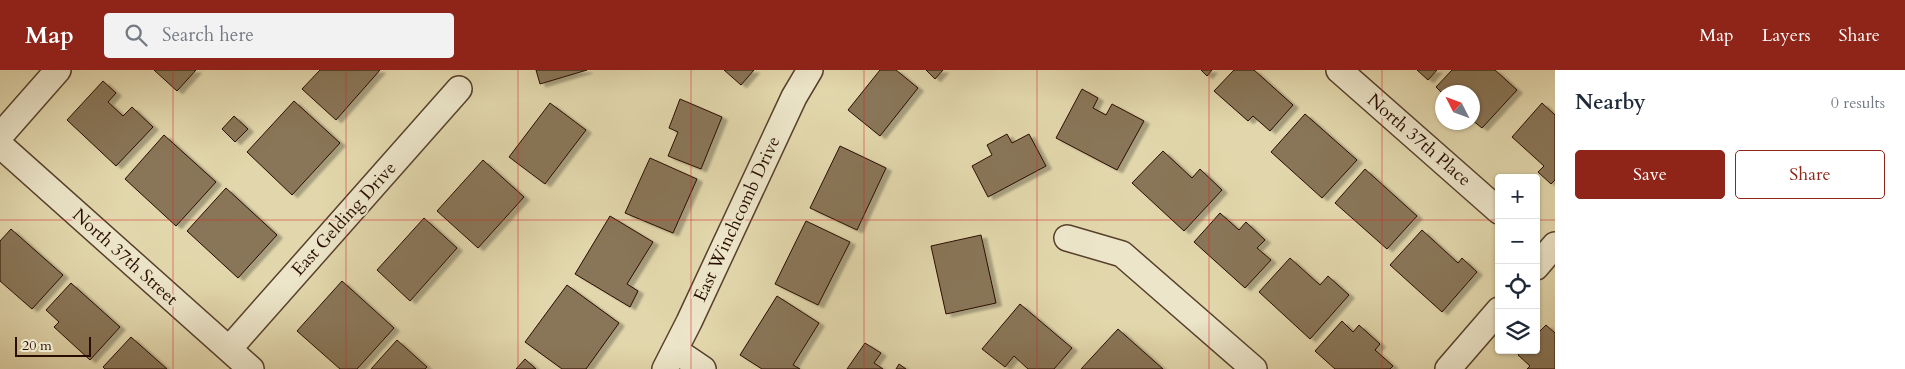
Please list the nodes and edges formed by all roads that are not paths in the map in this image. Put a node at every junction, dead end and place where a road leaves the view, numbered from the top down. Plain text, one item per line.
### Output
1 (58, 70) edge
2 (810, 70) edge
3 (1339, 70) edge
4 (459, 89) dead end
5 (0, 136) edge
6 (0, 145) edge
7 (1495, 206) edge
8 (1067, 238) dead end
9 (1495, 315) edge
10 (229, 350) junction
11 (670, 360) edge
12 (251, 369) edge
13 (702, 369) edge
14 (1254, 369) edge
15 (1448, 369) edge

1 - 5 street
2 - 11 street, East Winchcomb Drive
3 - 7 street, North 37th Place
4 - 10 street, East Gelding Drive
6 - 10 street, North 37th Street
8 - 14 street
9 - 15 street
10 - 12 street, North 37th Street
11 - 13 street

